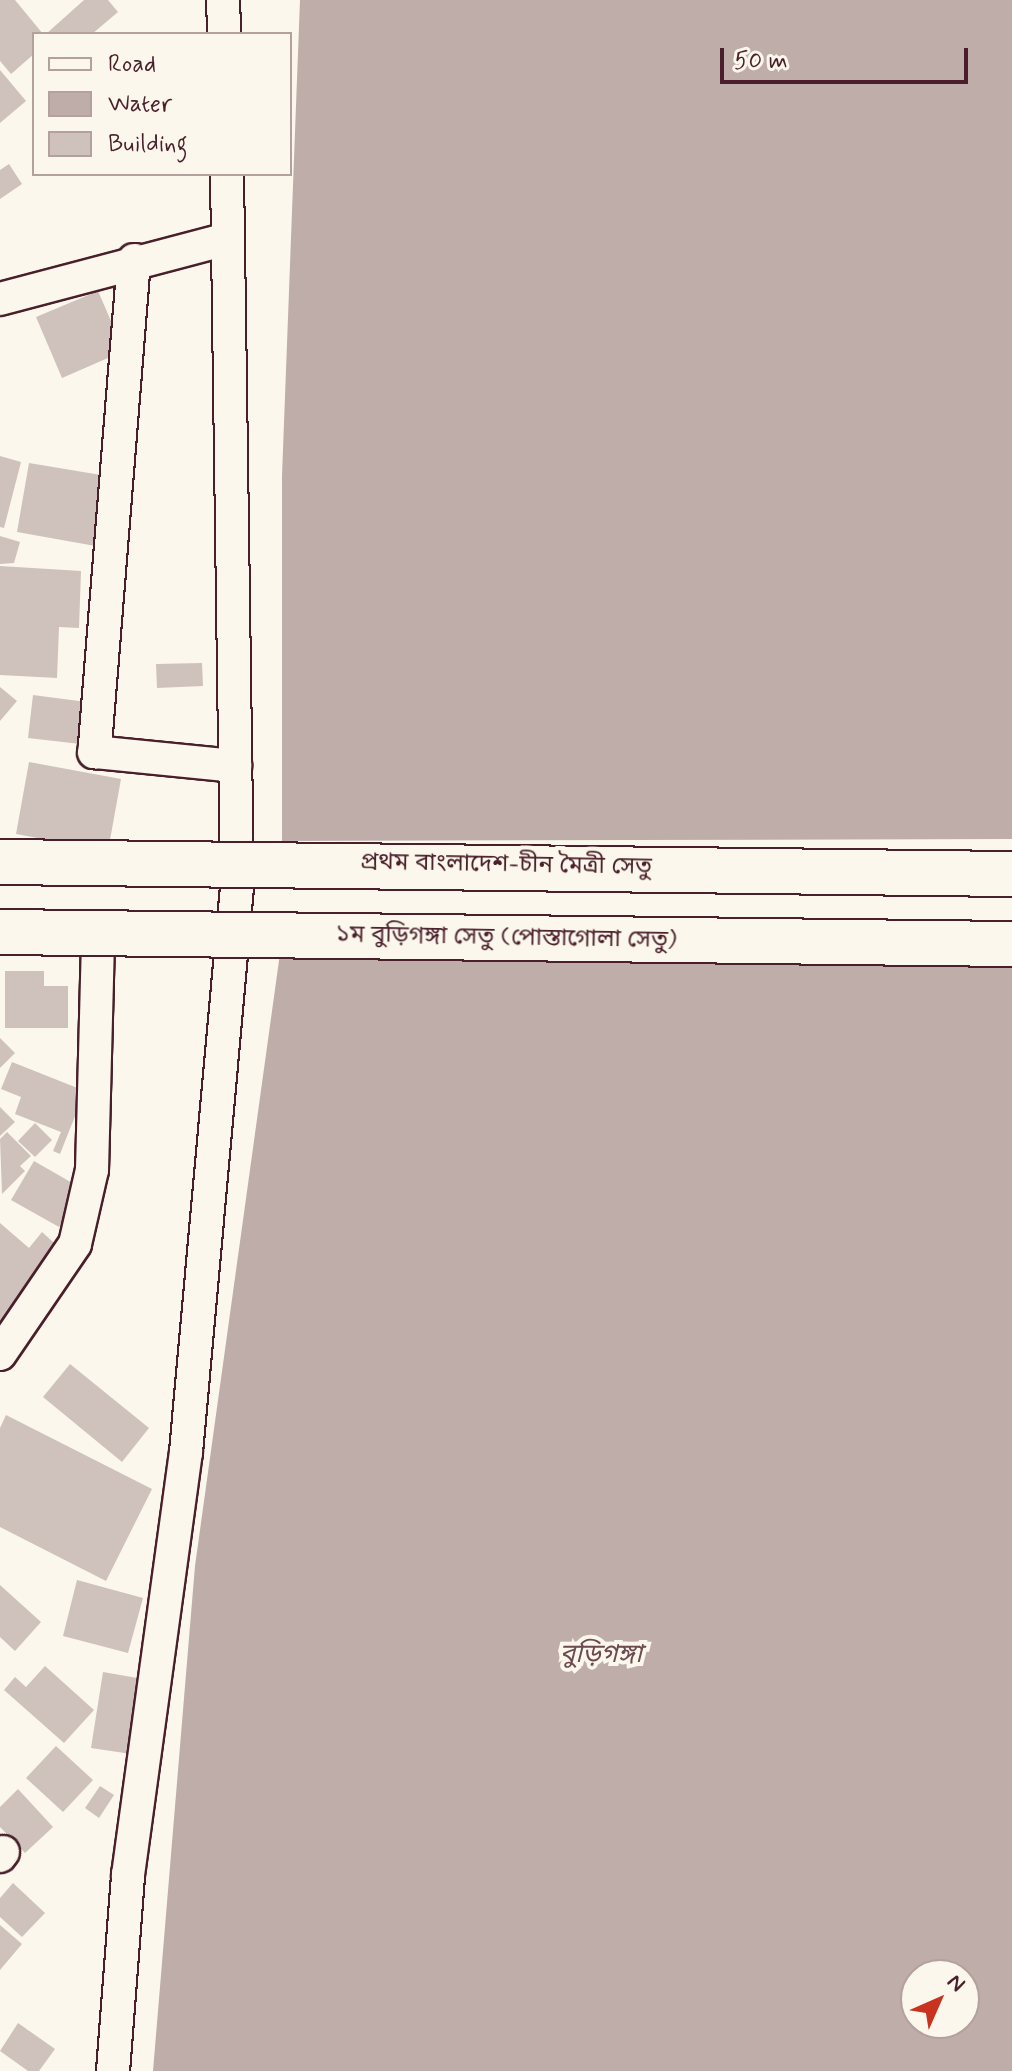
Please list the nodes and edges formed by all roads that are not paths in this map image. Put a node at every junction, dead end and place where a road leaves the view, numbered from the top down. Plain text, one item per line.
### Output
1 (223, 0) edge
2 (224, 32) edge
3 (227, 176) edge
4 (227, 239) junction
5 (134, 260) junction
6 (0, 299) edge
7 (235, 766) junction
8 (0, 862) edge
9 (1012, 874) edge
10 (0, 884) edge
11 (237, 887) junction
12 (0, 932) edge
13 (98, 933) junction
14 (1012, 944) edge
15 (0, 1354) edge
16 (113, 2071) edge

1 - 2 street
3 - 4 street
4 - 5 street
4 - 7 street
5 - 6 street
5 - 7 street
7 - 11 street
8 - 9 highway, প্রথম বাংলাদেশ-চীন মৈত্রী সেতু, bridge
10 - 11 street
11 - 16 street
12 - 13 highway, ১ম বুড়িগঙ্গা সেতু (পোস্তাগোলা সেতু), bridge
13 - 14 highway, ১ম বুড়িগঙ্গা সেতু (পোস্তাগোলা সেতু), bridge
13 - 15 street

